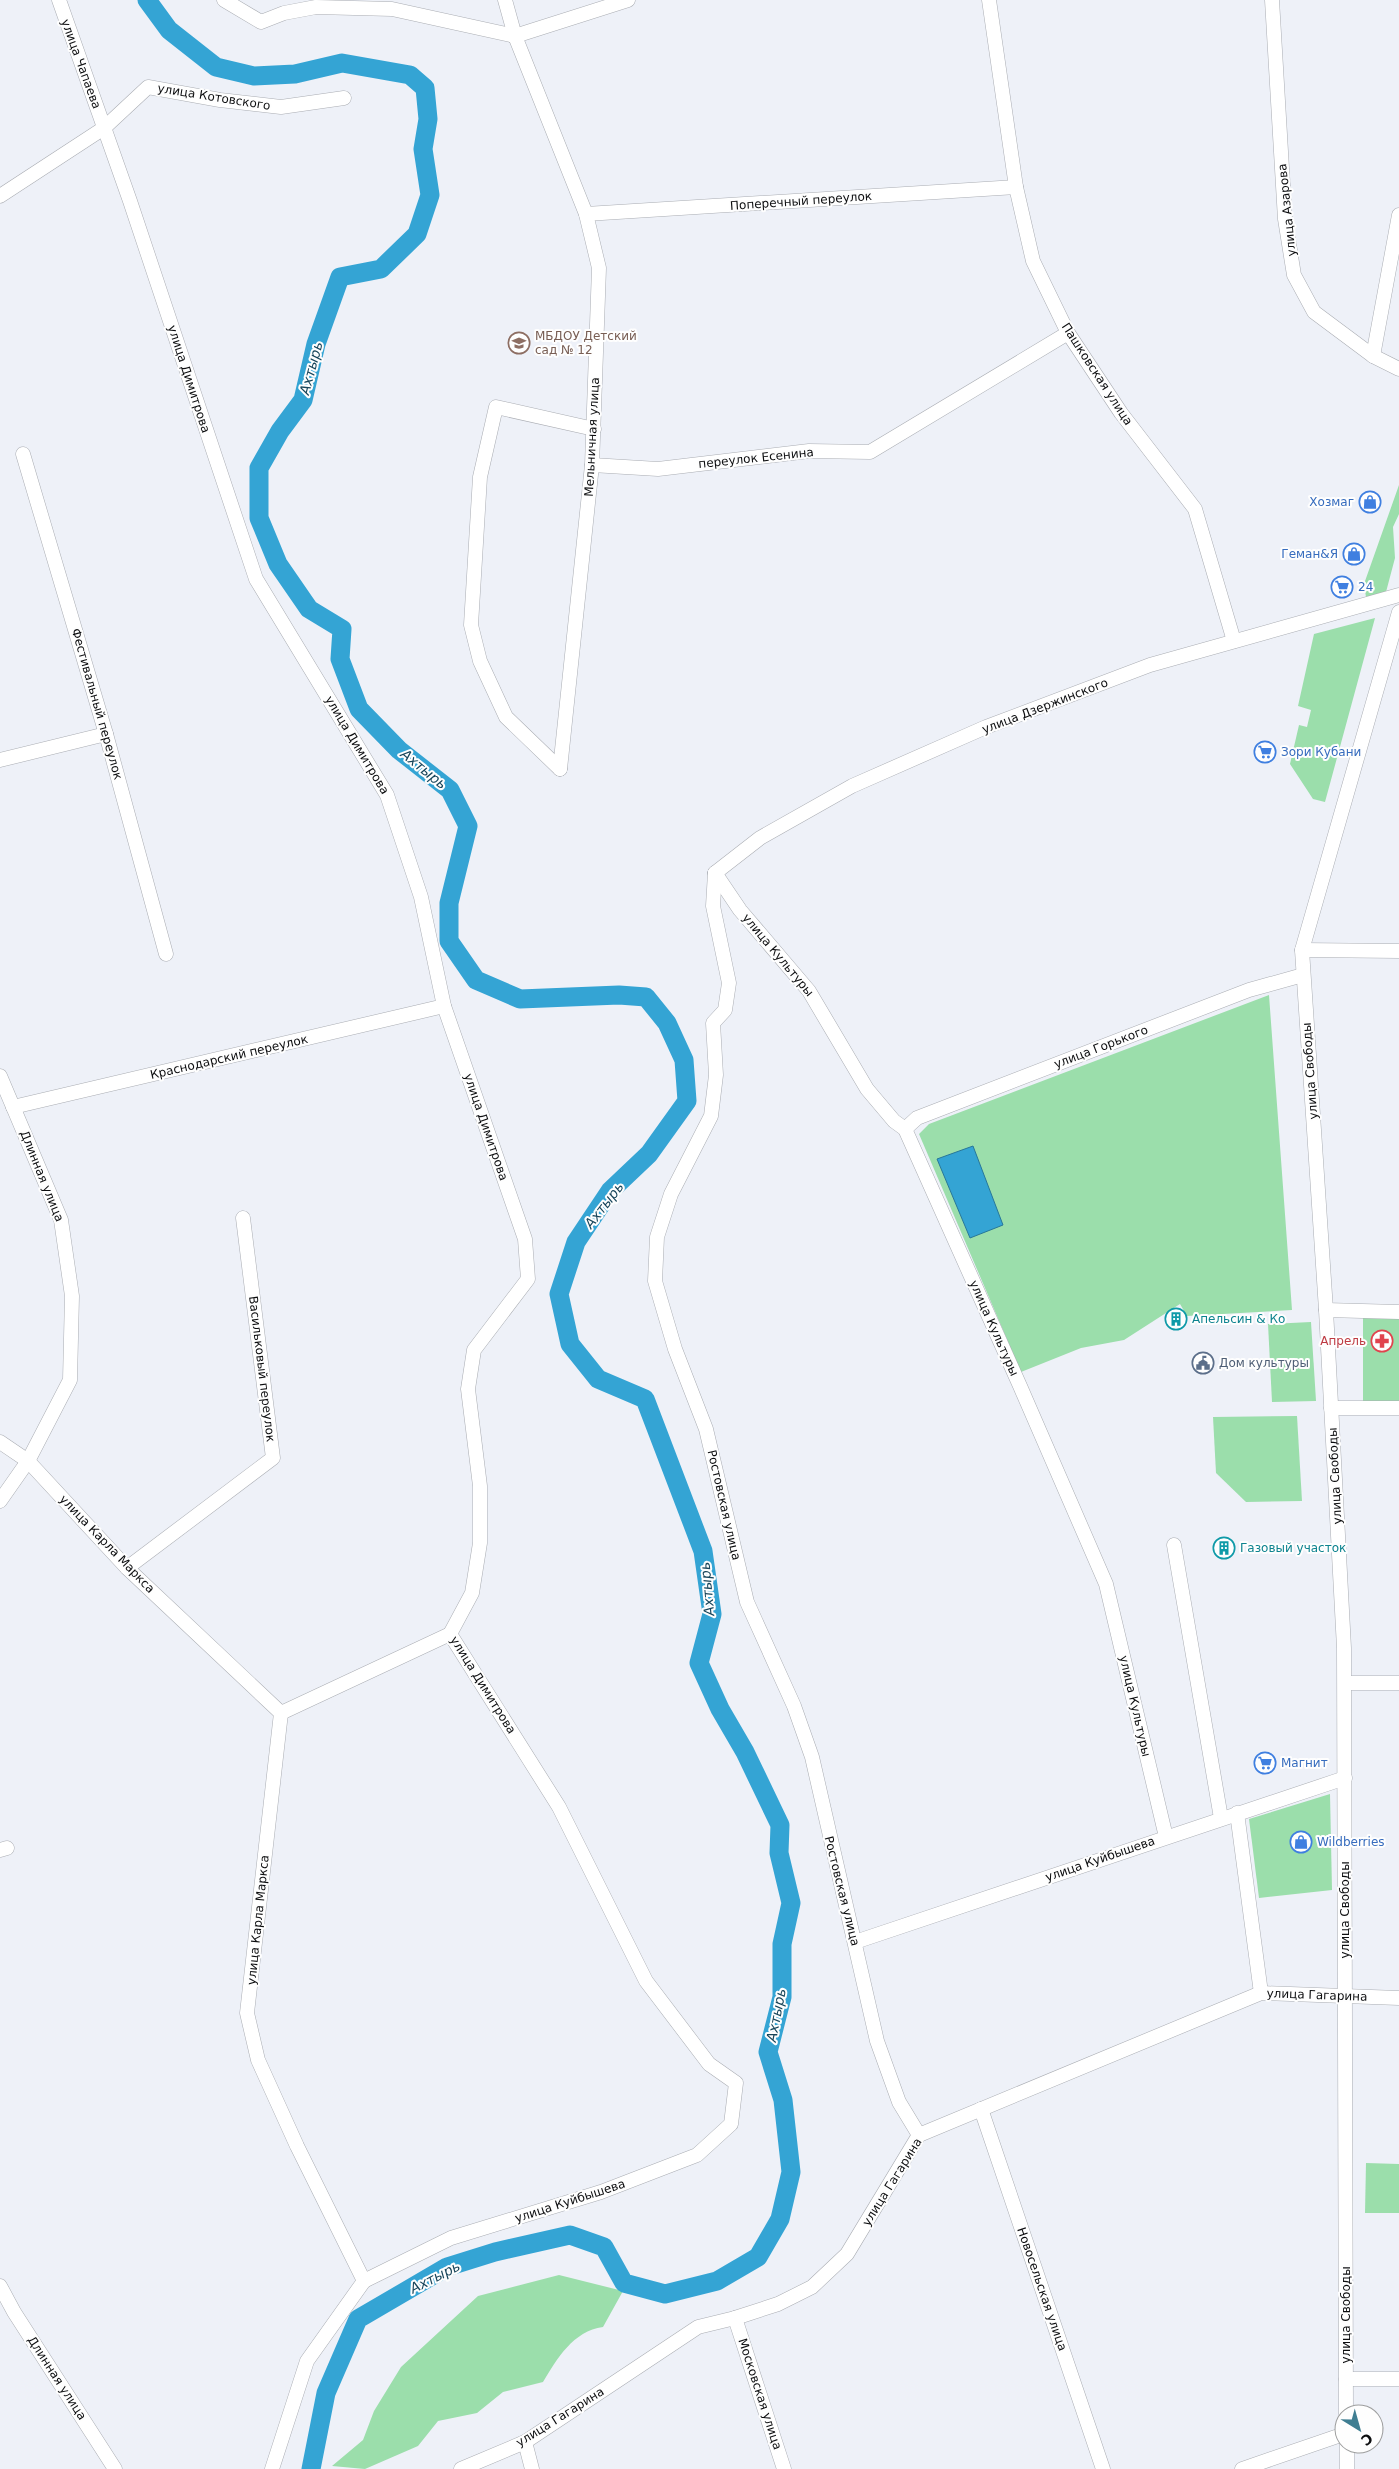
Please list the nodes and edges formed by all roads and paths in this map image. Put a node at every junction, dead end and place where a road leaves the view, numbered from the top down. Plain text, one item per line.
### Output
1 (59, 0) edge
2 (224, 0) edge
3 (505, 0) edge
4 (628, 0) edge
5 (989, 0) edge
6 (1272, 0) edge
7 (515, 36) junction
8 (344, 98) dead end
9 (104, 128) junction
10 (1016, 187) junction
11 (0, 196) edge
12 (586, 214) junction
13 (1399, 216) edge
14 (1068, 333) junction
15 (1372, 356) junction
16 (1399, 369) edge
17 (594, 429) junction
18 (23, 454) dead end
19 (592, 465) junction
20 (1399, 595) edge
21 (1399, 612) edge
22 (1234, 641) junction
23 (106, 734) junction
24 (0, 760) edge
25 (715, 873) junction
26 (1302, 950) junction
27 (1399, 950) edge
28 (166, 954) dead end
29 (1303, 975) junction
30 (444, 1006) junction
31 (0, 1076) edge
32 (13, 1107) junction
33 (905, 1129) junction
34 (243, 1218) dead end
35 (1326, 1310) junction
36 (1399, 1312) edge
37 (1331, 1408) junction
38 (1399, 1408) edge
39 (0, 1442) edge
40 (28, 1461) junction
41 (0, 1501) edge
42 (1174, 1545) dead end
43 (127, 1568) junction
44 (450, 1634) junction
45 (1345, 1683) junction
46 (1399, 1683) edge
47 (281, 1713) junction
48 (1345, 1778) junction
49 (1237, 1813) junction
50 (1221, 1818) junction
51 (1166, 1837) junction
52 (855, 1942) junction
53 (1261, 1993) junction
54 (1345, 1996) junction
55 (1399, 1998) edge
56 (736, 2083) joint
57 (980, 2109) junction
58 (919, 2135) junction
59 (364, 2282) junction
60 (0, 2286) edge
61 (735, 2318) junction
62 (1399, 2378) edge
63 (1346, 2379) junction
64 (1346, 2404) edge
65 (1334, 2437) edge
66 (525, 2442) junction
67 (1346, 2454) edge
68 (114, 2469) edge
69 (272, 2469) edge
70 (461, 2469) edge
71 (532, 2469) edge
72 (784, 2469) edge
73 (1103, 2469) edge
74 (1242, 2469) edge
75 (1347, 2469) edge

1 - 9 street, улица Чапаева
2 - 7 street
3 - 7 street, Мельничная улица
4 - 7 street
5 - 10 street, Пашковская улица
6 - 15 street, улица Азарова
7 - 12 street, Мельничная улица
8 - 9 street, улица Котовского
9 - 11 street, улица Котовского
9 - 30 street, улица Димитрова
10 - 12 street, Поперечный переулок
10 - 14 street, Пашковская улица
12 - 17 street, Мельничная улица
13 - 15 street
14 - 19 street, переулок Есенина
14 - 22 street, Пашковская улица
15 - 16 street, улица Азарова
17 - 19 street, Мельничная улица
17 - 19 street, Мельничная улица
18 - 23 street, Фестивальный переулок
20 - 22 street, улица Дзержинского
21 - 26 street, улица Свободы
22 - 25 street, улица Дзержинского
23 - 24 street
23 - 28 street, Фестивальный переулок
25 - 33 street, улица Культуры
25 - 52 street, Ростовская улица
26 - 27 street
26 - 29 street, улица Свободы
29 - 33 street, улица Горького
29 - 35 street, улица Свободы
30 - 32 street, Краснодарский переулок
30 - 44 street, улица Димитрова
31 - 32 street, Длинная улица
32 - 40 street, Длинная улица
33 - 51 street, улица Культуры
34 - 43 street, Васильковый переулок
35 - 36 street
35 - 37 street, улица Свободы
37 - 38 street
37 - 45 street, улица Свободы
39 - 40 street, улица Карла Маркса
40 - 41 street, Длинная улица
40 - 43 street, улица Карла Маркса
42 - 50 street
43 - 47 street, улица Карла Маркса
44 - 47 street
44 - 56 street, улица Димитрова
45 - 46 street
45 - 48 street, улица Свободы
47 - 59 street, улица Карла Маркса
48 - 49 street, улица Куйбышева
48 - 54 street, улица Свободы
49 - 50 street, улица Куйбышева
49 - 53 street
50 - 51 street, улица Куйбышева
51 - 52 street, улица Куйбышева
52 - 58 street, Ростовская улица
53 - 54 street, улица Гагарина
53 - 57 street, улица Гагарина
54 - 55 street, улица Гагарина
54 - 63 street, улица Свободы
56 - 59 street, улица Куйбышева
57 - 58 street, улица Гагарина
57 - 73 street, Новосельская улица
58 - 61 street, улица Гагарина
59 - 69 street
60 - 68 street, Длинная улица
61 - 66 street, улица Гагарина
61 - 72 street, Московская улица
62 - 63 street
63 - 64 street, улица Свободы
65 - 74 street
66 - 70 street, улица Гагарина
66 - 71 street
67 - 75 street

